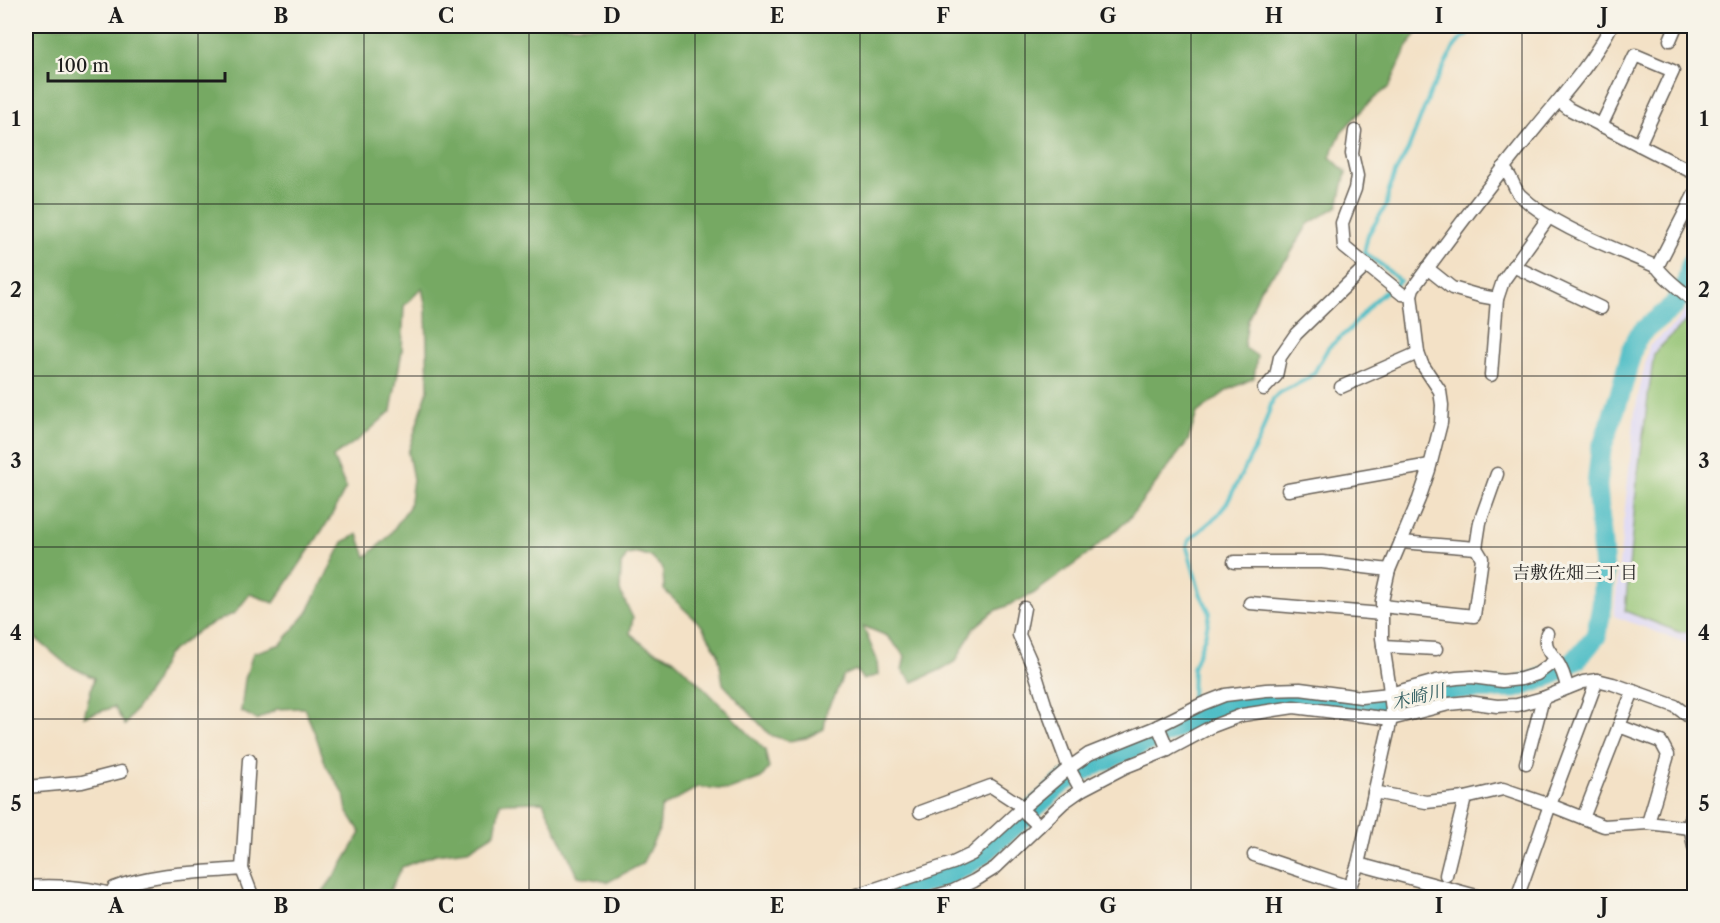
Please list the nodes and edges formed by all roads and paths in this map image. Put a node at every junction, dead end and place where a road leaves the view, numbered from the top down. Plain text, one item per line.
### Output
1 (1611, 26) edge
2 (1676, 26) edge
3 (1670, 40) dead end
4 (1559, 101) junction
5 (1601, 126) junction
6 (1355, 131) dead end
7 (1639, 145) junction
8 (1503, 168) junction
9 (1695, 173) edge
10 (1695, 195) edge
11 (1549, 217) junction
12 (1367, 265) junction
13 (1513, 266) junction
14 (1657, 267) junction
15 (1427, 268) junction
16 (1411, 295) junction
17 (1497, 299) junction
18 (1695, 302) edge
19 (1601, 308) dead end
20 (1418, 353) junction
21 (1491, 375) dead end
22 (1341, 387) dead end
23 (1264, 389) dead end
24 (1430, 465) junction
25 (1497, 474) dead end
26 (1288, 490) dead end
27 (1401, 542) junction
28 (1476, 548) junction
29 (1234, 562) dead end
30 (1389, 570) junction
31 (1250, 603) dead end
32 (1024, 608) dead end
33 (1382, 610) junction
34 (1547, 633) dead end
35 (1383, 646) junction
36 (1436, 649) dead end
37 (1556, 660) junction
38 (1597, 680) junction
39 (1567, 688) junction
40 (1634, 691) junction
41 (1240, 693) junction
42 (1390, 694) junction
43 (1543, 698) junction
44 (1242, 715) junction
45 (1693, 718) edge
46 (1391, 719) junction
47 (1158, 726) junction
48 (1619, 726) junction
49 (1168, 750) junction
50 (249, 760) dead end
51 (1526, 763) dead end
52 (1069, 768) junction
53 (121, 772) dead end
54 (26, 787) edge
55 (1081, 790) junction
56 (1374, 792) junction
57 (1465, 798) junction
58 (1695, 803) edge
59 (1550, 805) junction
60 (1020, 809) junction
61 (920, 812) dead end
62 (1583, 818) junction
63 (1648, 823) junction
64 (1039, 826) junction
65 (1690, 828) junction
66 (1695, 847) edge
67 (1254, 855) dead end
68 (1358, 864) junction
69 (242, 869) junction
70 (1446, 875) dead end
71 (26, 887) edge
72 (1348, 892) edge
73 (116, 896) edge
74 (253, 897) edge
75 (848, 897) edge
76 (928, 897) edge
77 (1484, 897) edge
78 (1517, 897) edge

1 - 4 street
2 - 3 street
4 - 5 street
4 - 8 street
5 - 7 street
5 - 7 street
6 - 12 street
7 - 9 street
8 - 11 street
8 - 15 street
10 - 14 street
11 - 13 street
11 - 14 street
12 - 16 street
12 - 23 street
13 - 17 street
13 - 19 street
14 - 18 street
15 - 16 street
15 - 17 street
16 - 20 street
17 - 21 street
20 - 22 street
20 - 24 street
24 - 26 street
24 - 27 street
25 - 28 street
27 - 28 street
27 - 30 street
28 - 33 street
29 - 30 street
30 - 33 street
31 - 33 street
32 - 52 street
33 - 35 street
34 - 37 street
35 - 36 street
35 - 42 street
37 - 39 street
37 - 42 street
38 - 39 street
38 - 40 street
38 - 59 street
39 - 43 street
40 - 45 street
40 - 48 street
41 - 42 street
41 - 44 street
41 - 47 street
42 - 46 street
43 - 46 street
43 - 51 street
44 - 46 street
44 - 49 street
46 - 56 street
47 - 49 street
47 - 52 street
48 - 62 street
48 - 63 street
49 - 55 street
50 - 69 street
52 - 55 street
52 - 60 street
53 - 54 street
55 - 64 street
56 - 57 street
56 - 68 street
57 - 59 street
57 - 70 street
58 - 65 street
59 - 62 street
59 - 78 street
60 - 61 street
60 - 64 street
60 - 75 street
62 - 63 street
63 - 65 street
64 - 76 street
65 - 66 street
67 - 72 street
68 - 72 street
68 - 77 street
69 - 73 street
69 - 74 street
71 - 73 street

